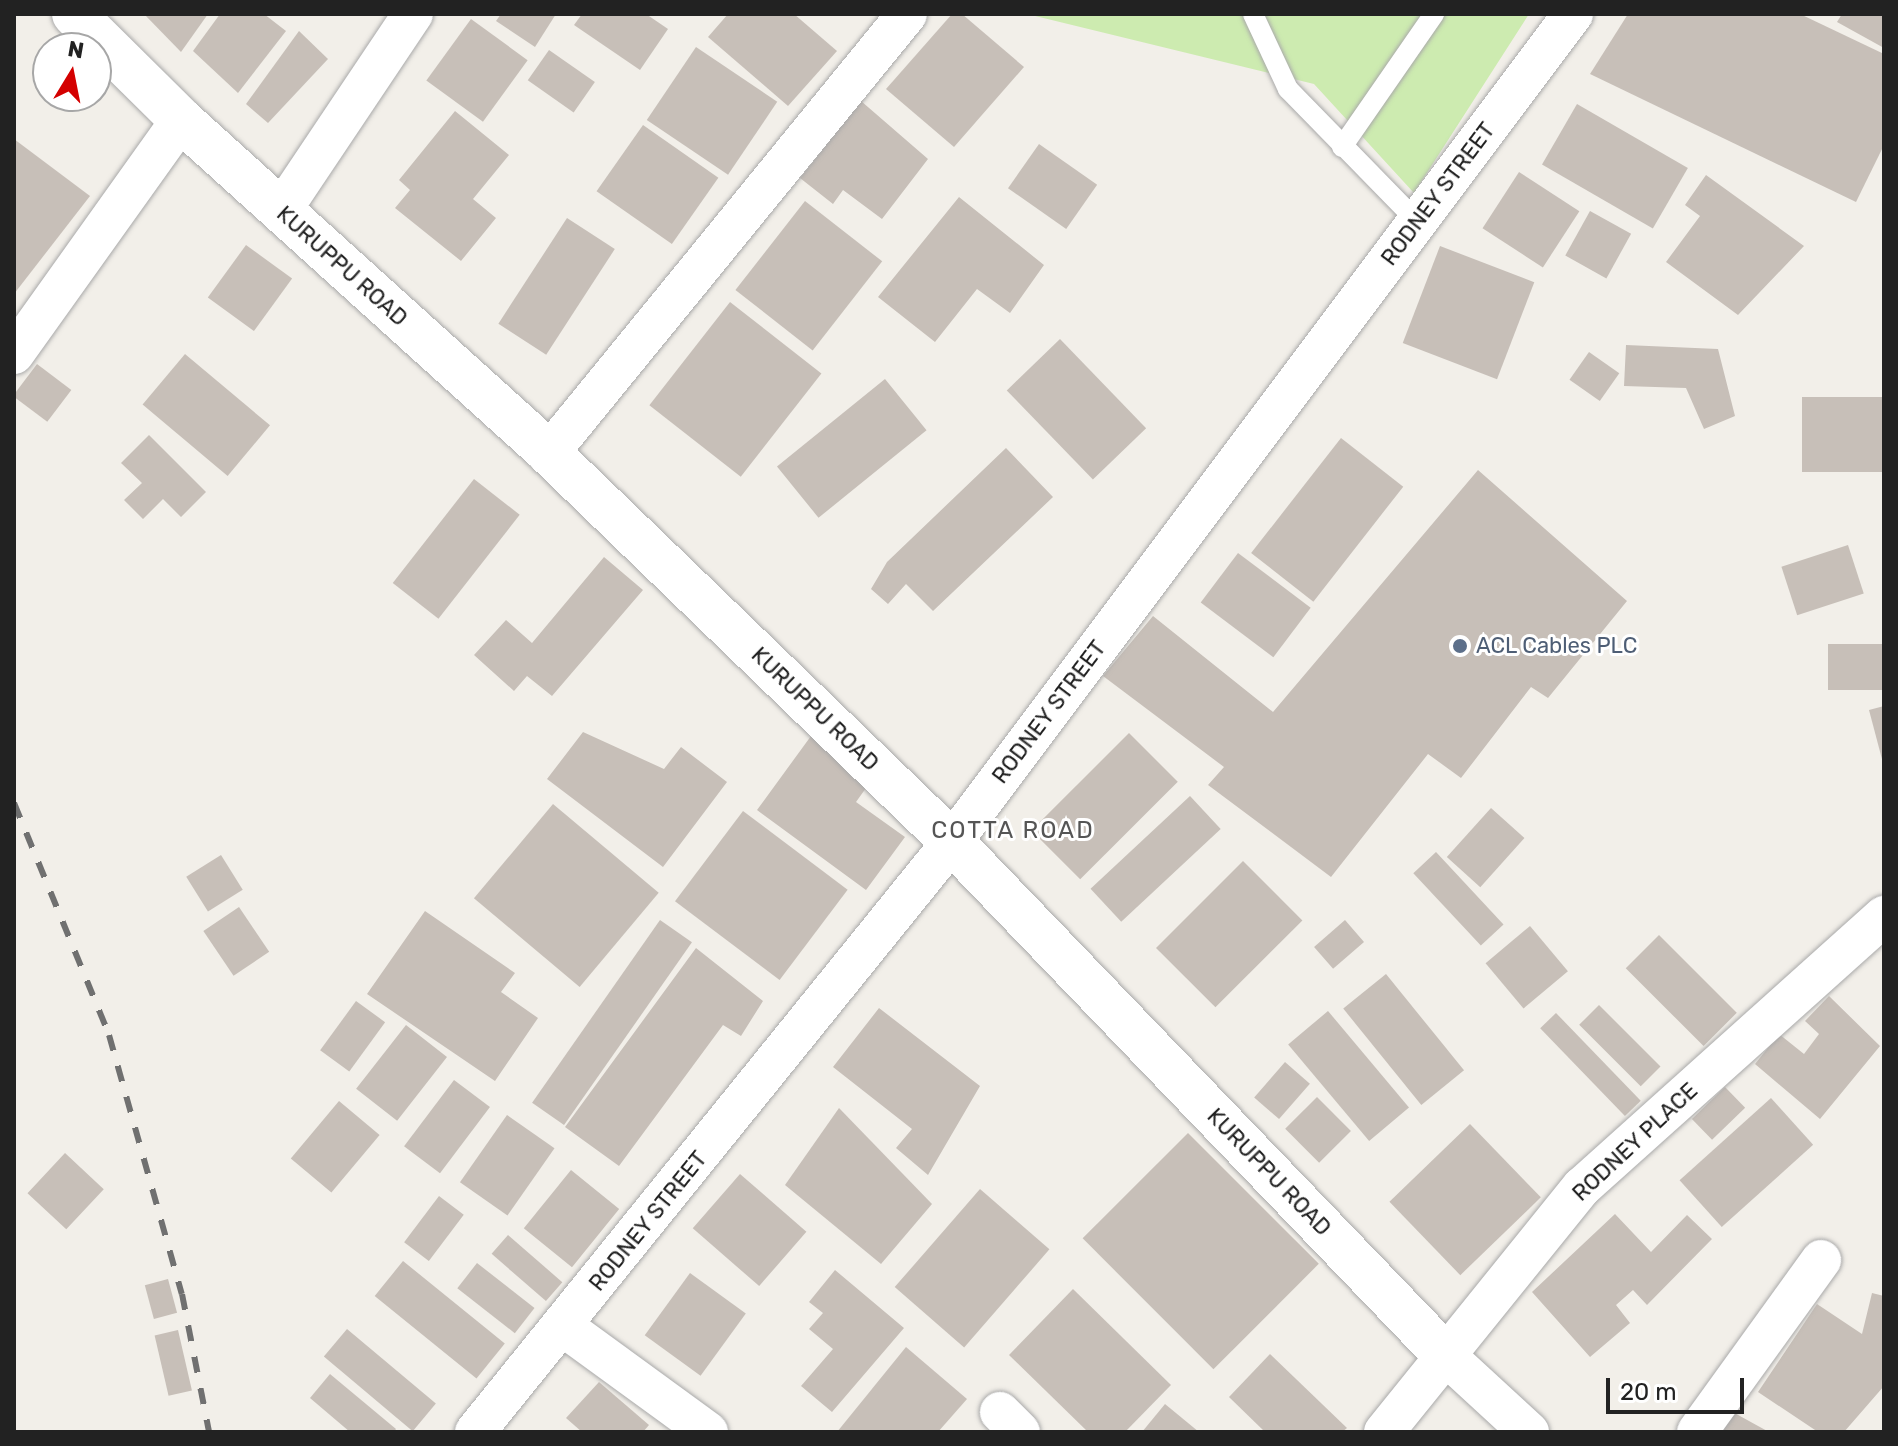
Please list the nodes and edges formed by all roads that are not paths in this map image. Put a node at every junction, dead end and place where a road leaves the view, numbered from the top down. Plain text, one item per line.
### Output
1 (74, 14) edge
2 (413, 14) edge
3 (907, 14) edge
4 (1253, 14) edge
5 (1434, 14) edge
6 (1573, 14) edge
7 (181, 120) junction
8 (1342, 147) junction
9 (281, 211) junction
10 (1418, 222) junction
11 (14, 354) edge
12 (549, 453) junction
13 (952, 842) junction
14 (1884, 916) edge
15 (1821, 1260) dead end
16 (564, 1327) junction
17 (1443, 1353) junction
18 (475, 1432) edge
19 (708, 1432) edge
20 (1384, 1432) edge
21 (1529, 1432) edge
22 (1697, 1432) edge

1 - 7 street, KURUPPU ROAD
2 - 9 street
3 - 12 street
4 - 8 lane
5 - 8 lane
6 - 10 street, RODNEY STREET
7 - 9 street, KURUPPU ROAD
7 - 11 street
8 - 10 lane
9 - 12 street, KURUPPU ROAD
10 - 13 street, RODNEY STREET
12 - 13 street, KURUPPU ROAD
13 - 16 street, RODNEY STREET
13 - 17 street, KURUPPU ROAD
14 - 17 street, RODNEY PLACE
15 - 22 street
16 - 18 street, RODNEY STREET
16 - 19 street
17 - 20 street, RODNEY PLACE
17 - 21 street, KURUPPU ROAD

